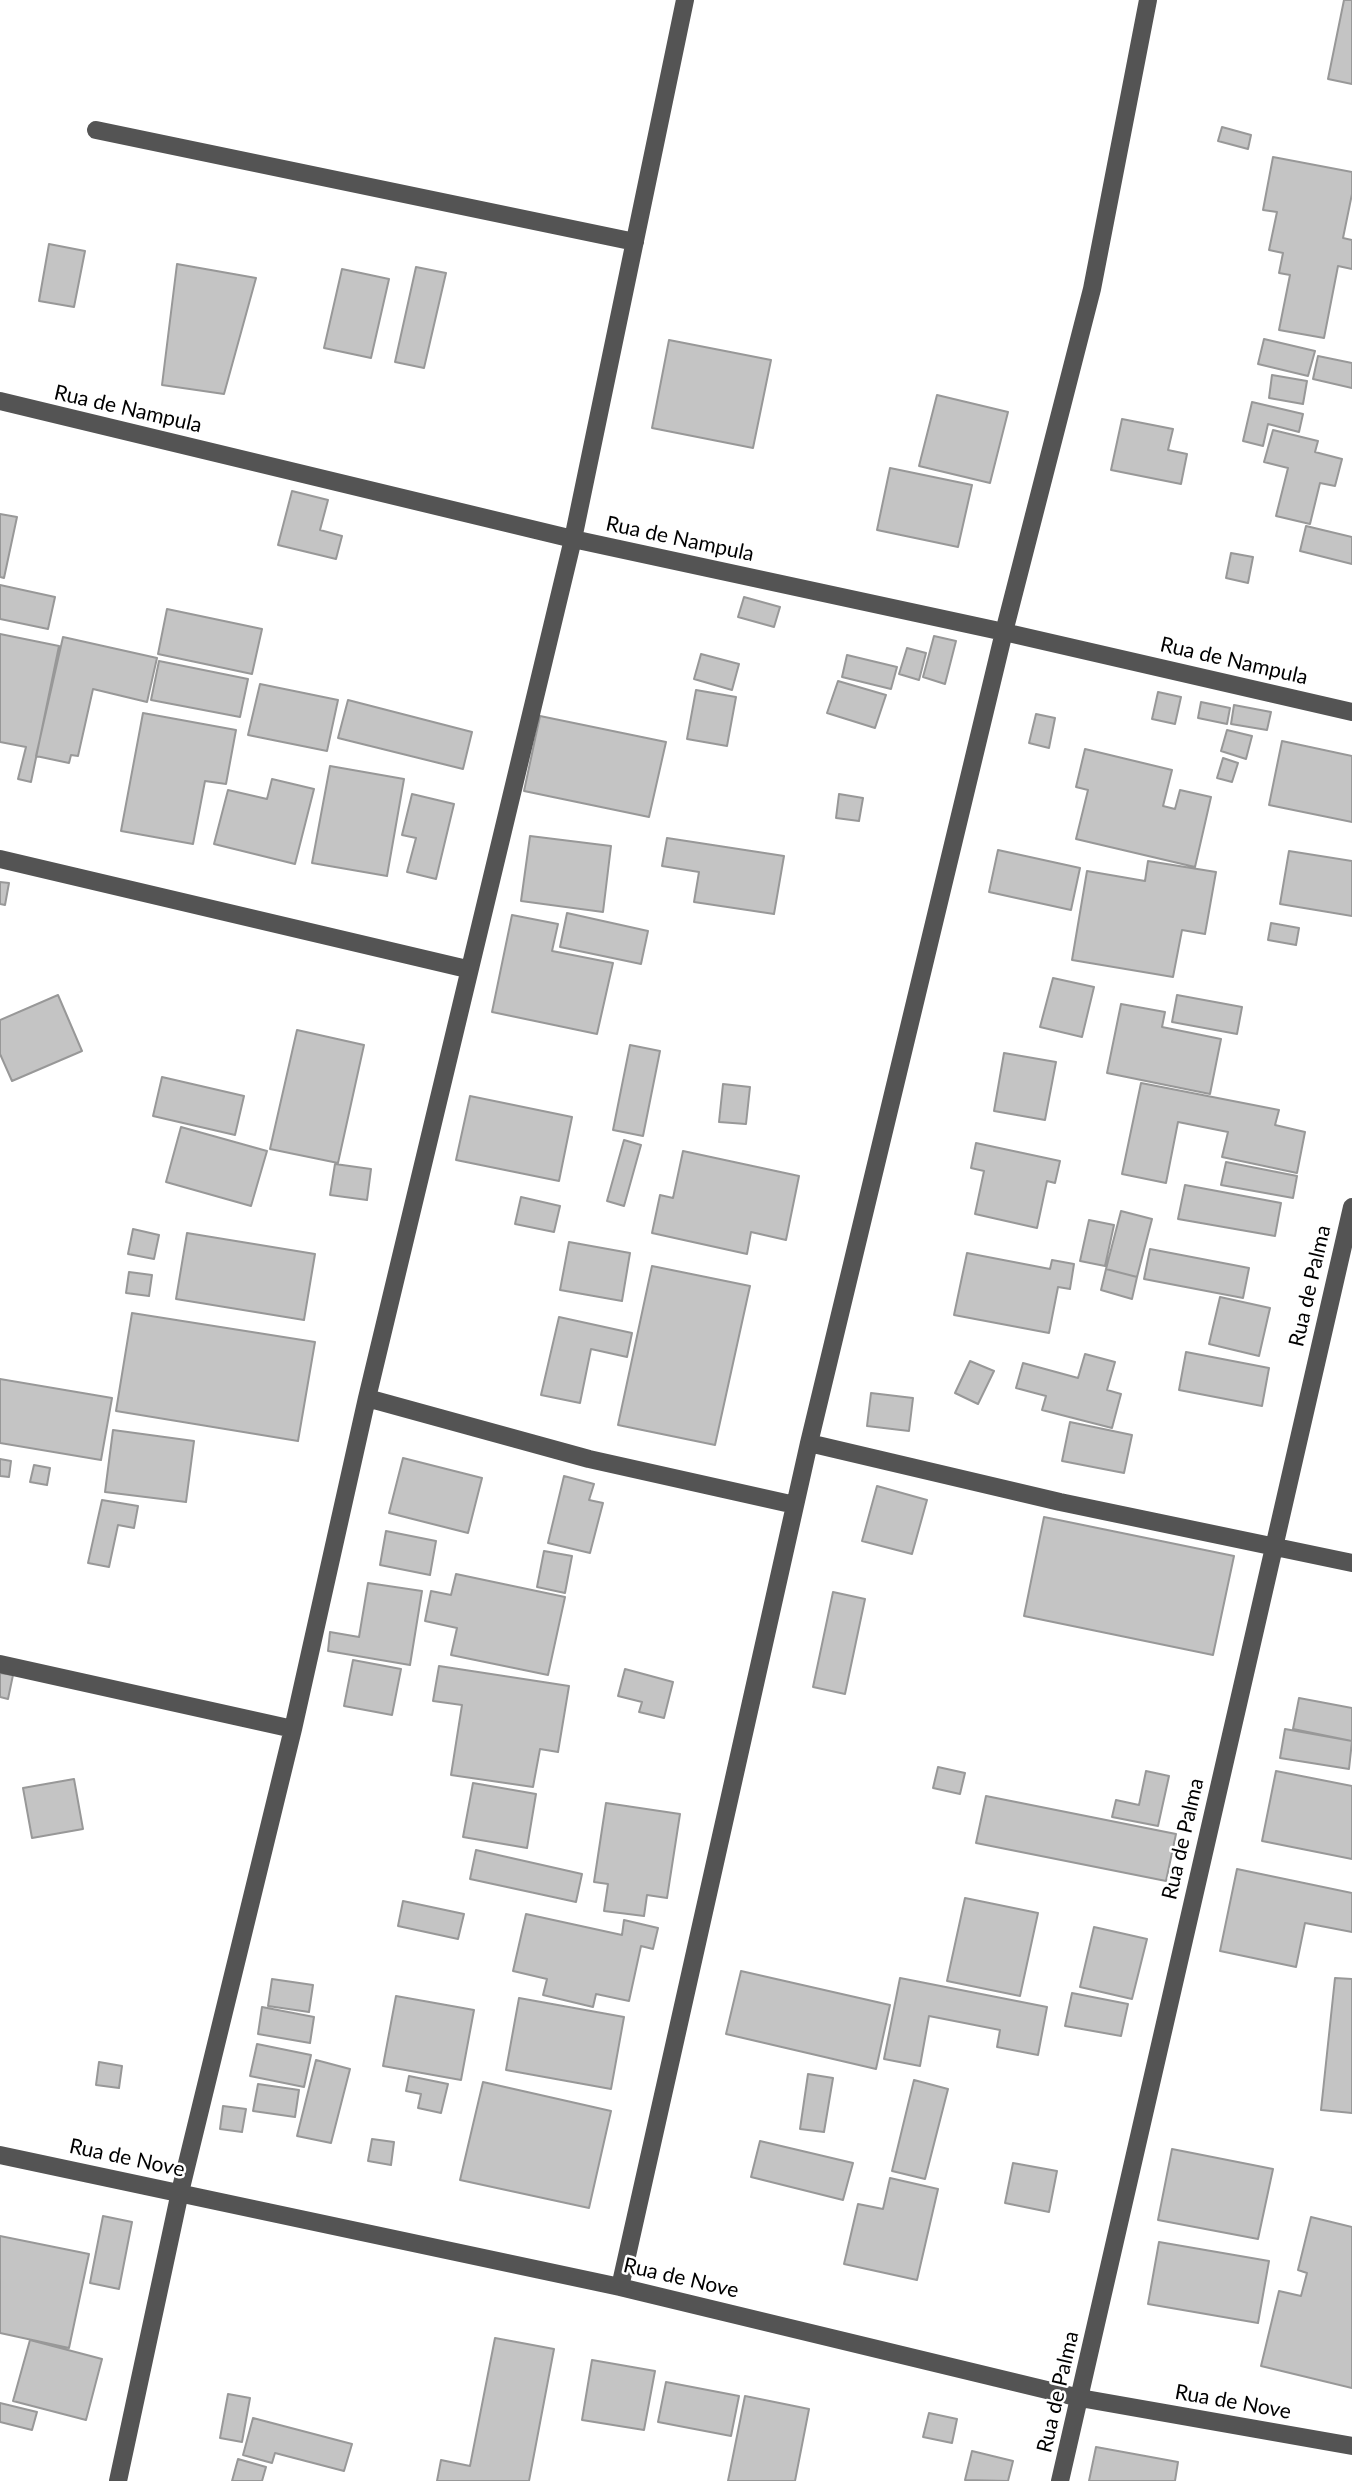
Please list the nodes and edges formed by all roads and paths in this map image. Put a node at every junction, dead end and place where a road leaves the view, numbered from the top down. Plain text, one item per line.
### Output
1 (685, 0) edge
2 (1148, 0) edge
3 (96, 130) dead end
4 (635, 242) junction
5 (0, 401) edge
6 (573, 539) junction
7 (1004, 632) junction
8 (1352, 712) edge
9 (0, 859) edge
10 (467, 969) junction
11 (1352, 1207) edge
12 (367, 1398) junction
13 (809, 1444) junction
14 (795, 1505) junction
15 (1273, 1547) junction
16 (1352, 1563) edge
17 (0, 1664) edge
18 (293, 1729) junction
19 (0, 2155) edge
20 (180, 2192) junction
21 (620, 2287) junction
22 (1080, 2398) junction
23 (1352, 2446) edge
24 (118, 2481) edge
25 (1060, 2481) edge

1 - 4 street
2 - 7 street
3 - 4 street
4 - 6 street
5 - 6 street, Rua de Nampula
6 - 7 street, Rua de Nampula
6 - 10 street
7 - 8 street, Rua de Nampula
7 - 13 street
9 - 10 street
10 - 12 street
11 - 15 street, Rua de Palma
12 - 14 street
12 - 18 street
13 - 14 street
13 - 15 street
14 - 21 street
15 - 16 street
15 - 22 street, Rua de Palma
17 - 18 street
18 - 20 street
19 - 20 street, Rua de Nove
20 - 21 street, Rua de Nove
20 - 24 street
21 - 22 street, Rua de Nove
22 - 23 street, Rua de Nove
22 - 25 street, Rua de Palma

